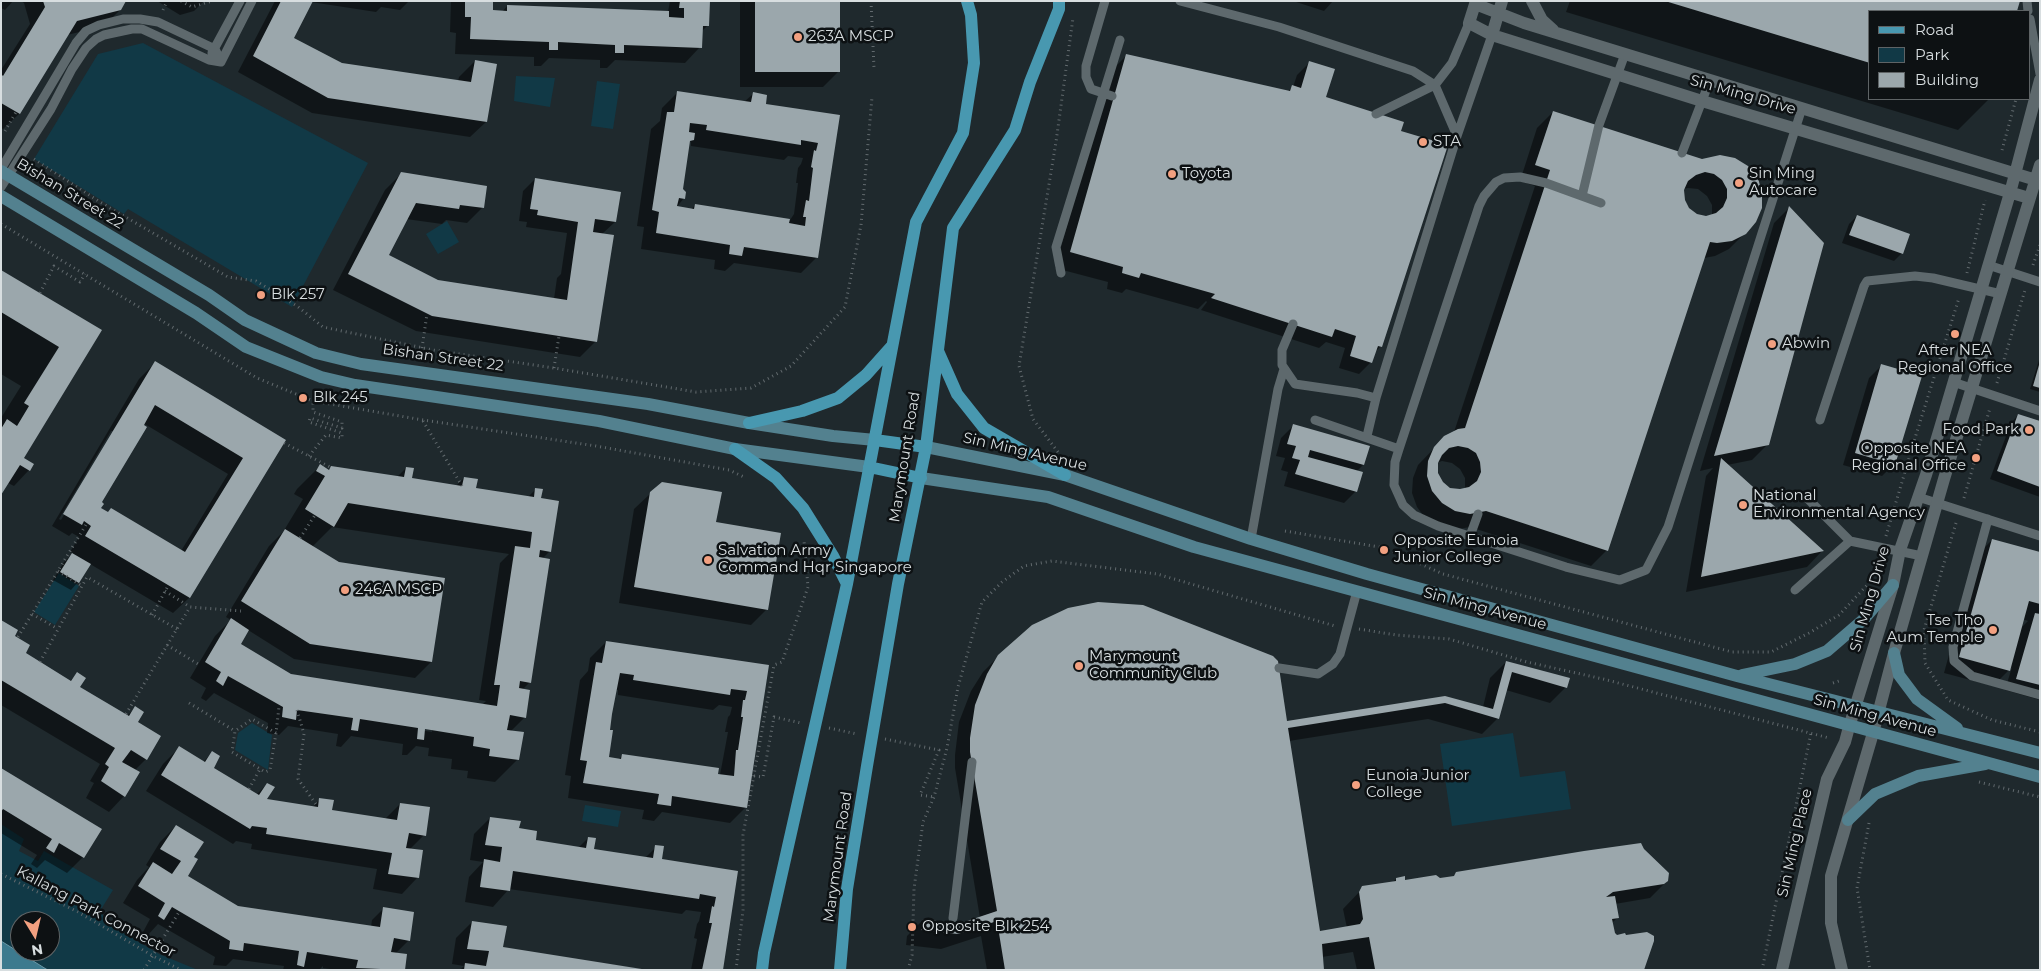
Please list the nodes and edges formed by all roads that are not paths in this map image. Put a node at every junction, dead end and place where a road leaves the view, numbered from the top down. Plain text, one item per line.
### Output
1 (240, 1) edge
2 (252, 1) edge
3 (967, 1) edge
4 (1059, 1) edge
5 (1105, 1) edge
6 (1180, 1) edge
7 (1502, 1) edge
8 (1532, 1) edge
9 (1475, 3) edge
10 (1498, 14) junction
11 (1468, 23) junction
12 (2031, 25) edge
13 (1555, 32) junction
14 (1492, 35) junction
15 (1120, 40) dead end
16 (214, 49) junction
17 (1624, 54) junction
18 (209, 60) junction
19 (220, 62) junction
20 (1617, 74) junction
21 (2040, 74) edge
22 (1710, 80) junction
23 (2040, 80) edge
24 (1435, 85) junction
25 (1112, 96) dead end
26 (1702, 101) junction
27 (1802, 108) junction
28 (1376, 114) dead end
29 (1796, 128) junction
30 (1457, 136) junction
31 (1682, 153) dead end
32 (2040, 165) edge
33 (4, 172) edge
34 (2015, 173) junction
35 (2036, 180) junction
36 (1, 187) edge
37 (2010, 194) junction
38 (1, 196) edge
39 (1582, 196) junction
40 (2029, 198) junction
41 (1601, 203) dead end
42 (1988, 265) junction
43 (2008, 271) junction
44 (1061, 273) dead end
45 (2040, 282) edge
46 (1981, 290) junction
47 (2001, 294) junction
48 (1293, 324) dead end
49 (891, 347) junction
50 (938, 351) junction
51 (1284, 368) junction
52 (1953, 382) junction
53 (1972, 390) junction
54 (1376, 398) junction
55 (2040, 411) edge
56 (1315, 420) dead end
57 (1820, 420) dead end
58 (749, 423) junction
59 (1367, 436) junction
60 (875, 440) junction
61 (926, 447) junction
62 (735, 449) junction
63 (1398, 449) junction
64 (869, 467) junction
65 (1065, 475) junction
66 (921, 478) junction
67 (1918, 497) junction
68 (1806, 498) dead end
69 (1937, 503) junction
70 (1478, 514) dead end
71 (1988, 520) junction
72 (1470, 536) junction
73 (2040, 536) edge
74 (1252, 539) junction
75 (1850, 541) junction
76 (1900, 550) junction
77 (1922, 556) junction
78 (846, 584) junction
79 (1893, 584) junction
80 (1795, 590) dead end
81 (1357, 591) junction
82 (1894, 653) junction
83 (1279, 668) dead end
84 (1738, 676) junction
85 (2040, 695) edge
86 (1855, 705) junction
87 (1880, 712) junction
88 (1850, 727) junction
89 (1874, 733) junction
90 (1973, 737) junction
91 (2040, 753) edge
92 (972, 762) dead end
93 (1990, 763) junction
94 (2040, 777) edge
95 (1848, 820) junction
96 (953, 918) dead end
97 (762, 970) edge
98 (840, 970) edge
99 (1782, 970) edge
100 (1842, 970) edge

1 - 16 lane
2 - 19 lane
3 - 49 main road
4 - 50 main road, Marymount Road
5 - 25 lane
6 - 24 lane
7 - 10 street
8 - 13 street
9 - 10 street, Sin Ming Drive
9 - 11 street
10 - 13 street, Sin Ming Drive
10 - 14 street
11 - 14 street, Sin Ming Drive
11 - 24 lane
12 - 21 lane
13 - 17 street, Sin Ming Drive
14 - 20 street, Sin Ming Drive
14 - 30 lane
15 - 44 lane
16 - 18 lane
16 - 19 lane
16 - 33 lane
17 - 20 lane
17 - 22 street, Sin Ming Drive
18 - 19 lane
18 - 33 lane
20 - 26 street, Sin Ming Drive
20 - 39 lane
22 - 26 lane
22 - 27 street, Sin Ming Drive
23 - 34 street, Sin Ming Drive
24 - 28 lane
24 - 30 lane
26 - 29 street, Sin Ming Drive
26 - 31 lane
27 - 29 lane
27 - 34 street, Sin Ming Drive
29 - 37 street, Sin Ming Drive
29 - 72 lane
30 - 54 lane
32 - 35 street
33 - 36 lane
33 - 58 main road, Bishan Street 22
34 - 35 street, Sin Ming Drive
34 - 37 street, Sin Ming Drive
35 - 40 street
37 - 40 street, Sin Ming Drive
37 - 42 street, Sin Ming Drive
38 - 62 main road
39 - 41 lane
39 - 63 lane
40 - 43 street
42 - 43 lane
42 - 46 street, Sin Ming Drive
43 - 45 lane
43 - 47 street
46 - 47 lane
46 - 52 street, Sin Ming Drive
46 - 57 lane
47 - 53 street
48 - 51 lane
49 - 58 main road
49 - 60 main road
50 - 61 main road, Marymount Road
50 - 65 main road
51 - 54 lane
51 - 74 lane
52 - 53 lane
52 - 67 street, Sin Ming Drive
53 - 55 lane
53 - 69 street
54 - 59 lane
56 - 59 lane
58 - 60 main road, Bishan Street 22
59 - 63 lane
60 - 61 main road, Bishan Street 22
60 - 64 main road
61 - 65 main road, Sin Ming Avenue
61 - 66 main road, Marymount Road
62 - 64 main road
62 - 78 main road
63 - 72 lane
64 - 66 main road
64 - 78 main road
65 - 74 main road, Sin Ming Avenue
66 - 81 main road, Sin Ming Avenue
66 - 98 main road, Marymount Road
67 - 69 lane
67 - 76 street, Sin Ming Drive
68 - 75 lane
69 - 71 lane
69 - 77 street
70 - 72 lane
71 - 73 lane
71 - 85 lane
74 - 84 main road, Sin Ming Avenue
75 - 76 lane
75 - 80 lane
76 - 77 lane
76 - 79 street, Sin Ming Drive
77 - 82 street
78 - 97 main road
79 - 84 main road
79 - 86 street, Sin Ming Drive
81 - 83 lane
81 - 88 main road, Sin Ming Avenue
82 - 87 street
82 - 90 main road
84 - 86 main road, Sin Ming Avenue
86 - 87 main road, Sin Ming Avenue
86 - 88 street, Sin Ming Drive
87 - 89 street
87 - 90 main road, Sin Ming Avenue
88 - 89 main road, Sin Ming Avenue
88 - 99 street, Sin Ming Place
89 - 93 main road, Sin Ming Avenue
89 - 95 street
90 - 91 main road, Sin Ming Avenue
92 - 96 lane
93 - 94 main road, Sin Ming Avenue
93 - 95 main road
95 - 100 street

